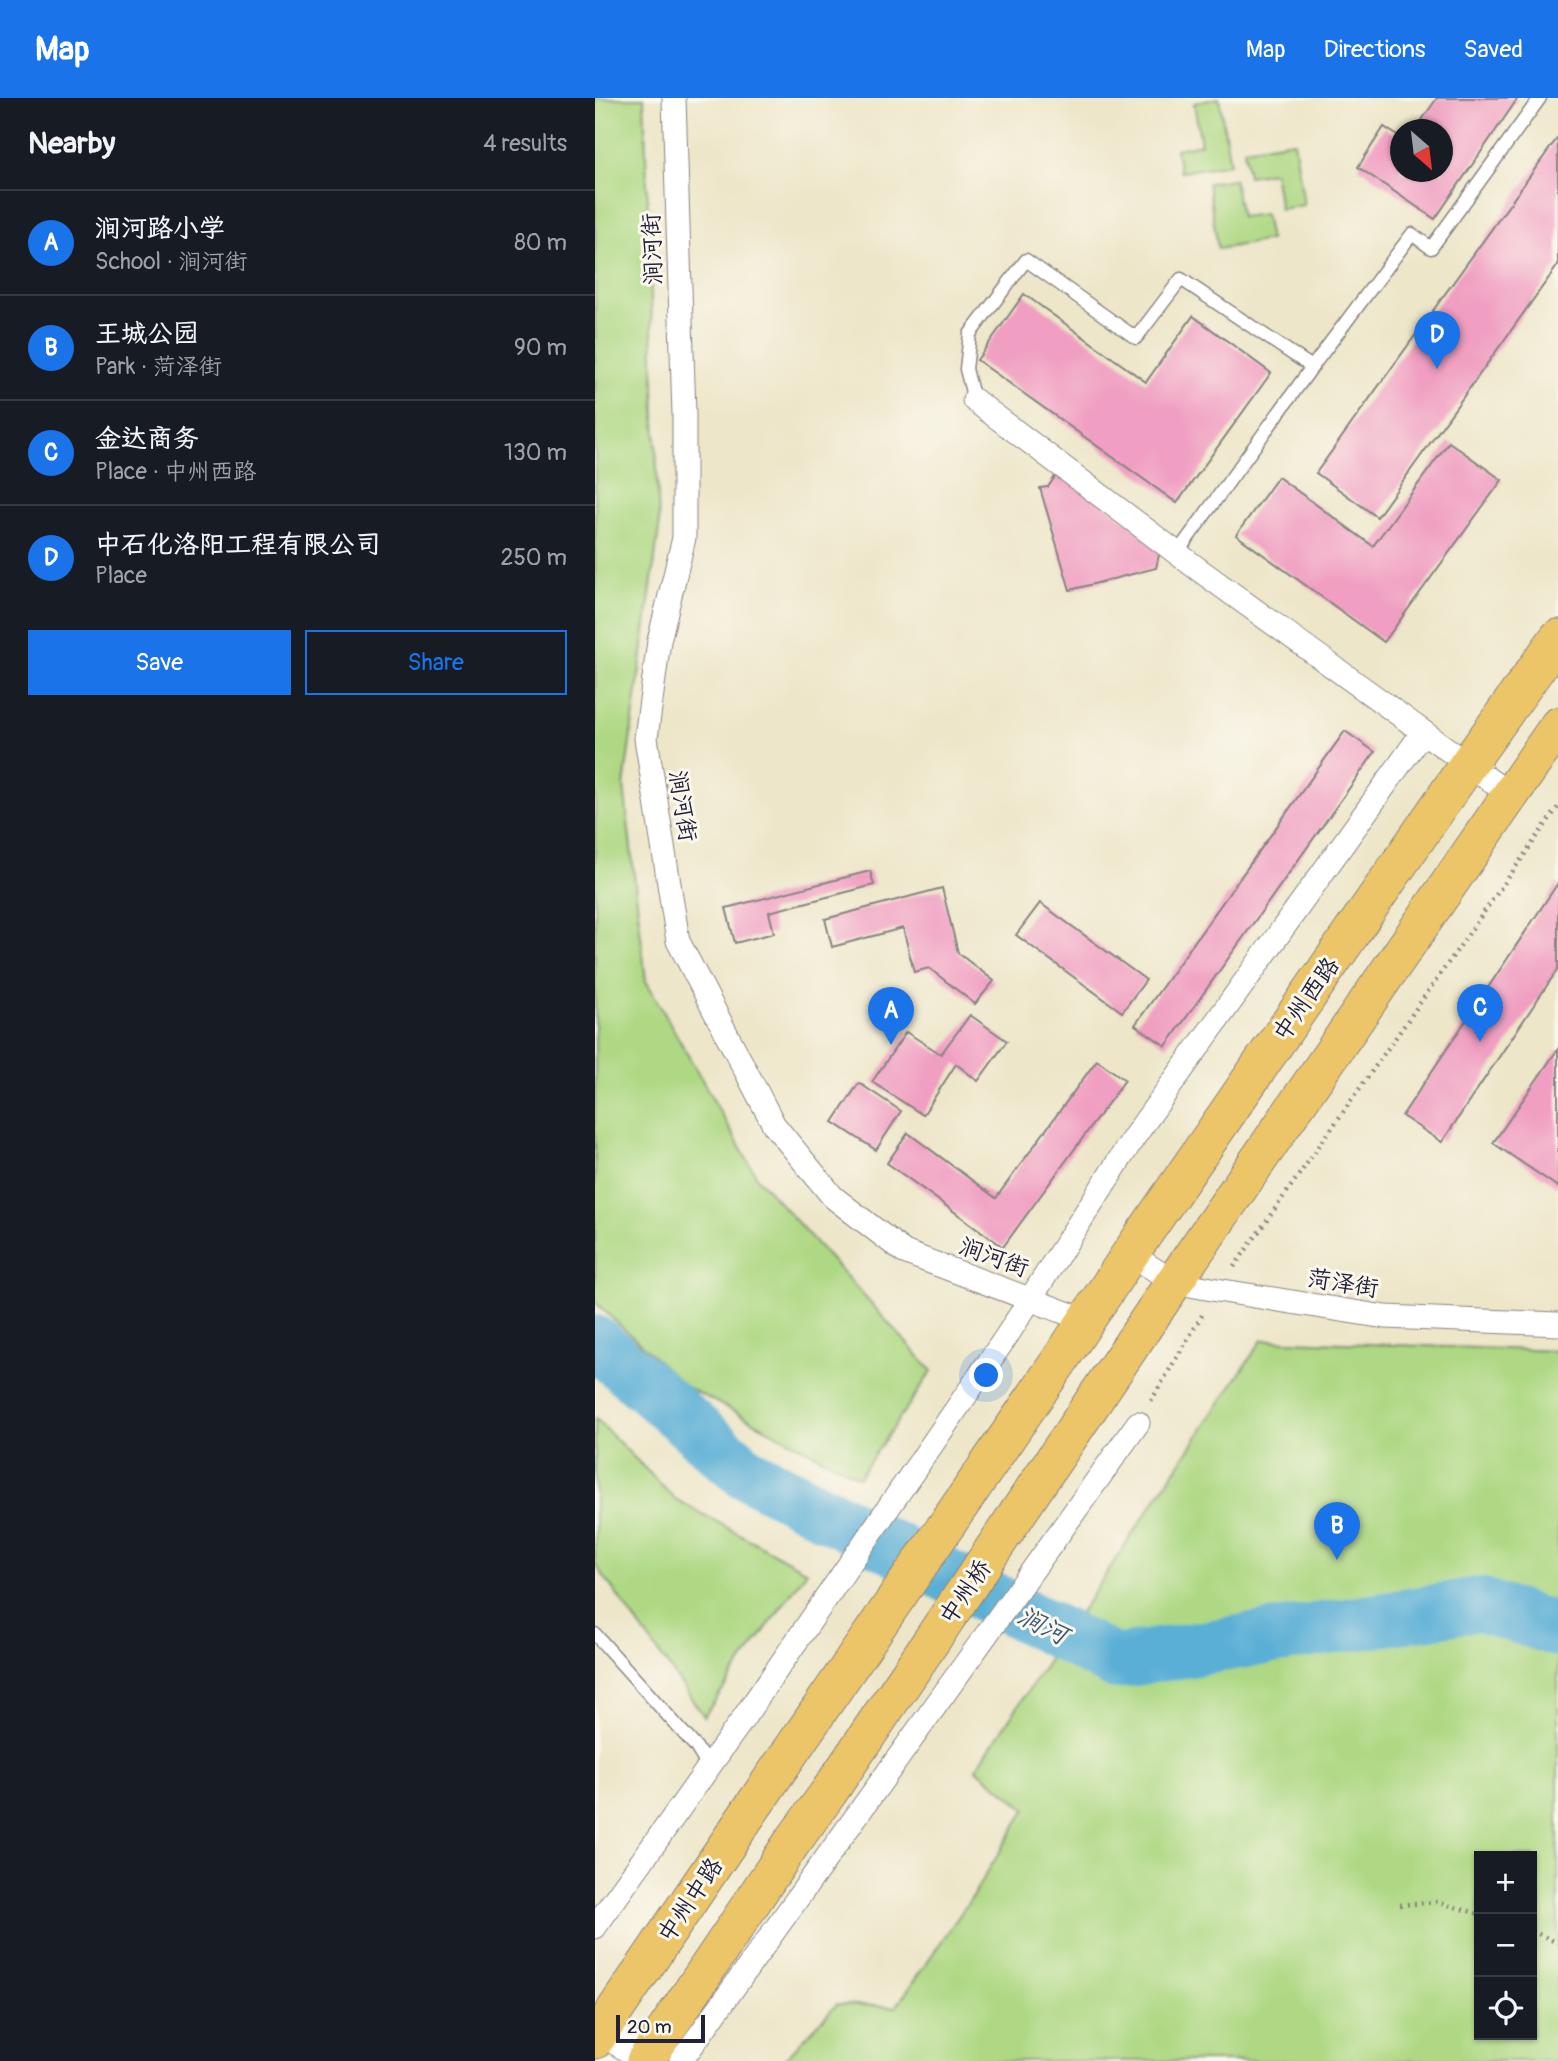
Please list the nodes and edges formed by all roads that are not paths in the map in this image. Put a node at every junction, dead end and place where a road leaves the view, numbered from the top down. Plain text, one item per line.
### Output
1 (674, 98) edge
2 (1540, 98) edge
3 (1312, 367) junction
4 (974, 400) joint
5 (1177, 553) junction
6 (1558, 638) edge
7 (1558, 726) edge
8 (1423, 732) junction
9 (1468, 764) junction
10 (1509, 794) junction
11 (1130, 1254) junction
12 (1174, 1282) junction
13 (1031, 1298) junction
14 (1085, 1320) junction
15 (1558, 1324) edge
16 (1100, 1393) joint
17 (1138, 1423) road end
18 (595, 1634) edge
19 (786, 1760) joint
20 (709, 1768) junction
21 (595, 1927) edge
22 (622, 2049) edge

1 - 13 street, 涧河街
2 - 3 lane
3 - 4 lane
3 - 5 lane
4 - 5 street
5 - 8 street
6 - 9 main road, 中州西路
7 - 10 main road, 中州西路
8 - 9 street
8 - 13 street
9 - 10 street
9 - 11 main road, 中州西路
10 - 12 main road, 中州西路
11 - 12 street, 菏泽街
11 - 14 main road, 中州西路
12 - 15 street, 菏泽街
12 - 16 main road, 中州西路
13 - 14 street, 涧河街
13 - 20 street
14 - 19 main road, 中州西路
16 - 22 main road, 中州桥
17 - 22 street
18 - 20 lane
19 - 22 main road, 中州中路
20 - 21 street

